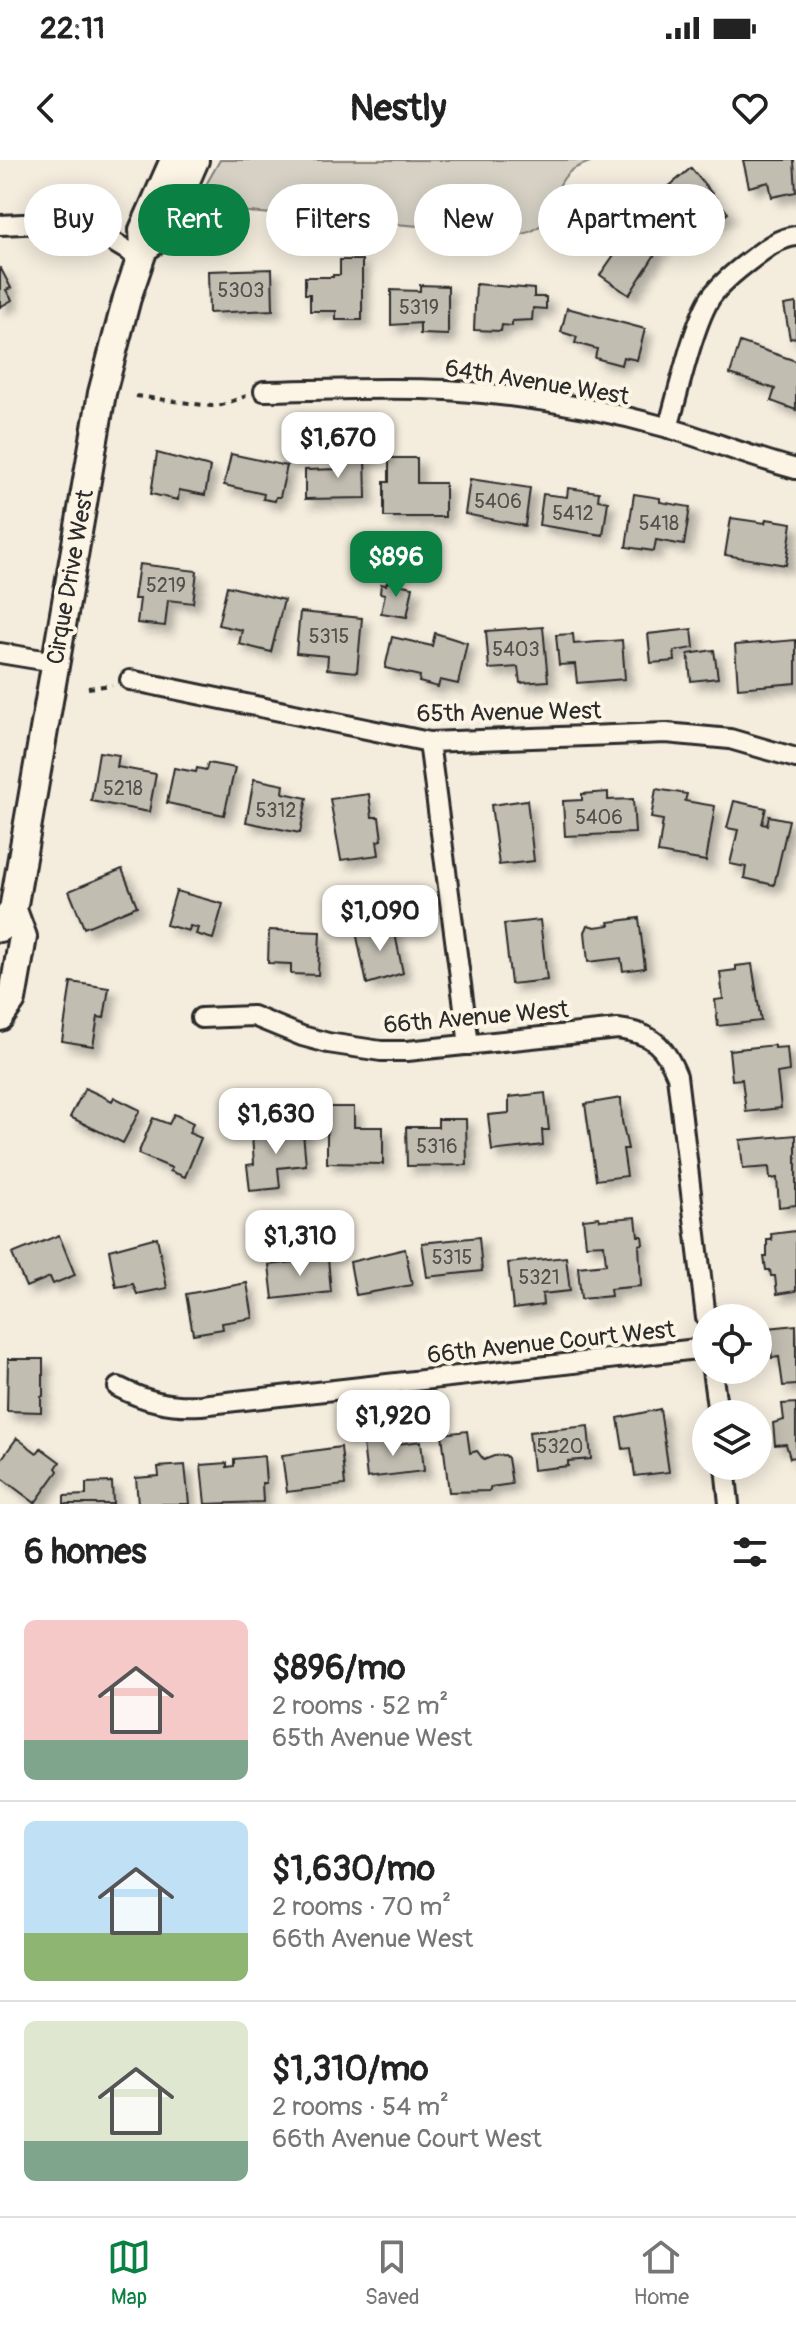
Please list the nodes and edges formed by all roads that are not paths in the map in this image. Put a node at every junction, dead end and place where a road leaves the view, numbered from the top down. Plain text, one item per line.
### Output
1 (174, 160) edge
2 (195, 160) edge
3 (163, 184) edge
4 (185, 184) edge
5 (0, 225) edge
6 (796, 236) edge
7 (138, 251) edge
8 (141, 256) edge
9 (264, 391) road end
10 (668, 428) junction
11 (796, 469) edge
12 (0, 653) edge
13 (55, 662) junction
14 (130, 680) dead end
15 (429, 742) junction
16 (796, 758) edge
17 (7, 919) edge
18 (0, 1017) edge
19 (201, 1018) dead end
20 (469, 1045) junction
21 (704, 1304) edge
22 (692, 1350) edge
23 (118, 1387) dead end
24 (726, 1480) edge
25 (729, 1504) edge

1 - 3 main road, Cirque Drive West
2 - 4 main road, Cirque Drive West
5 - 7 street
6 - 10 street
8 - 13 main road, Cirque Drive West
9 - 10 street, 64th Avenue West
10 - 11 street, 64th Avenue West
12 - 13 street
13 - 17 main road, Cirque Drive West
14 - 15 street, 65th Avenue West
15 - 16 street, 65th Avenue West
15 - 20 street
17 - 18 main road, Cirque Drive West
19 - 20 street, 66th Avenue West
20 - 21 street, 66th Avenue West
22 - 23 street, 66th Avenue Court West
24 - 25 street

